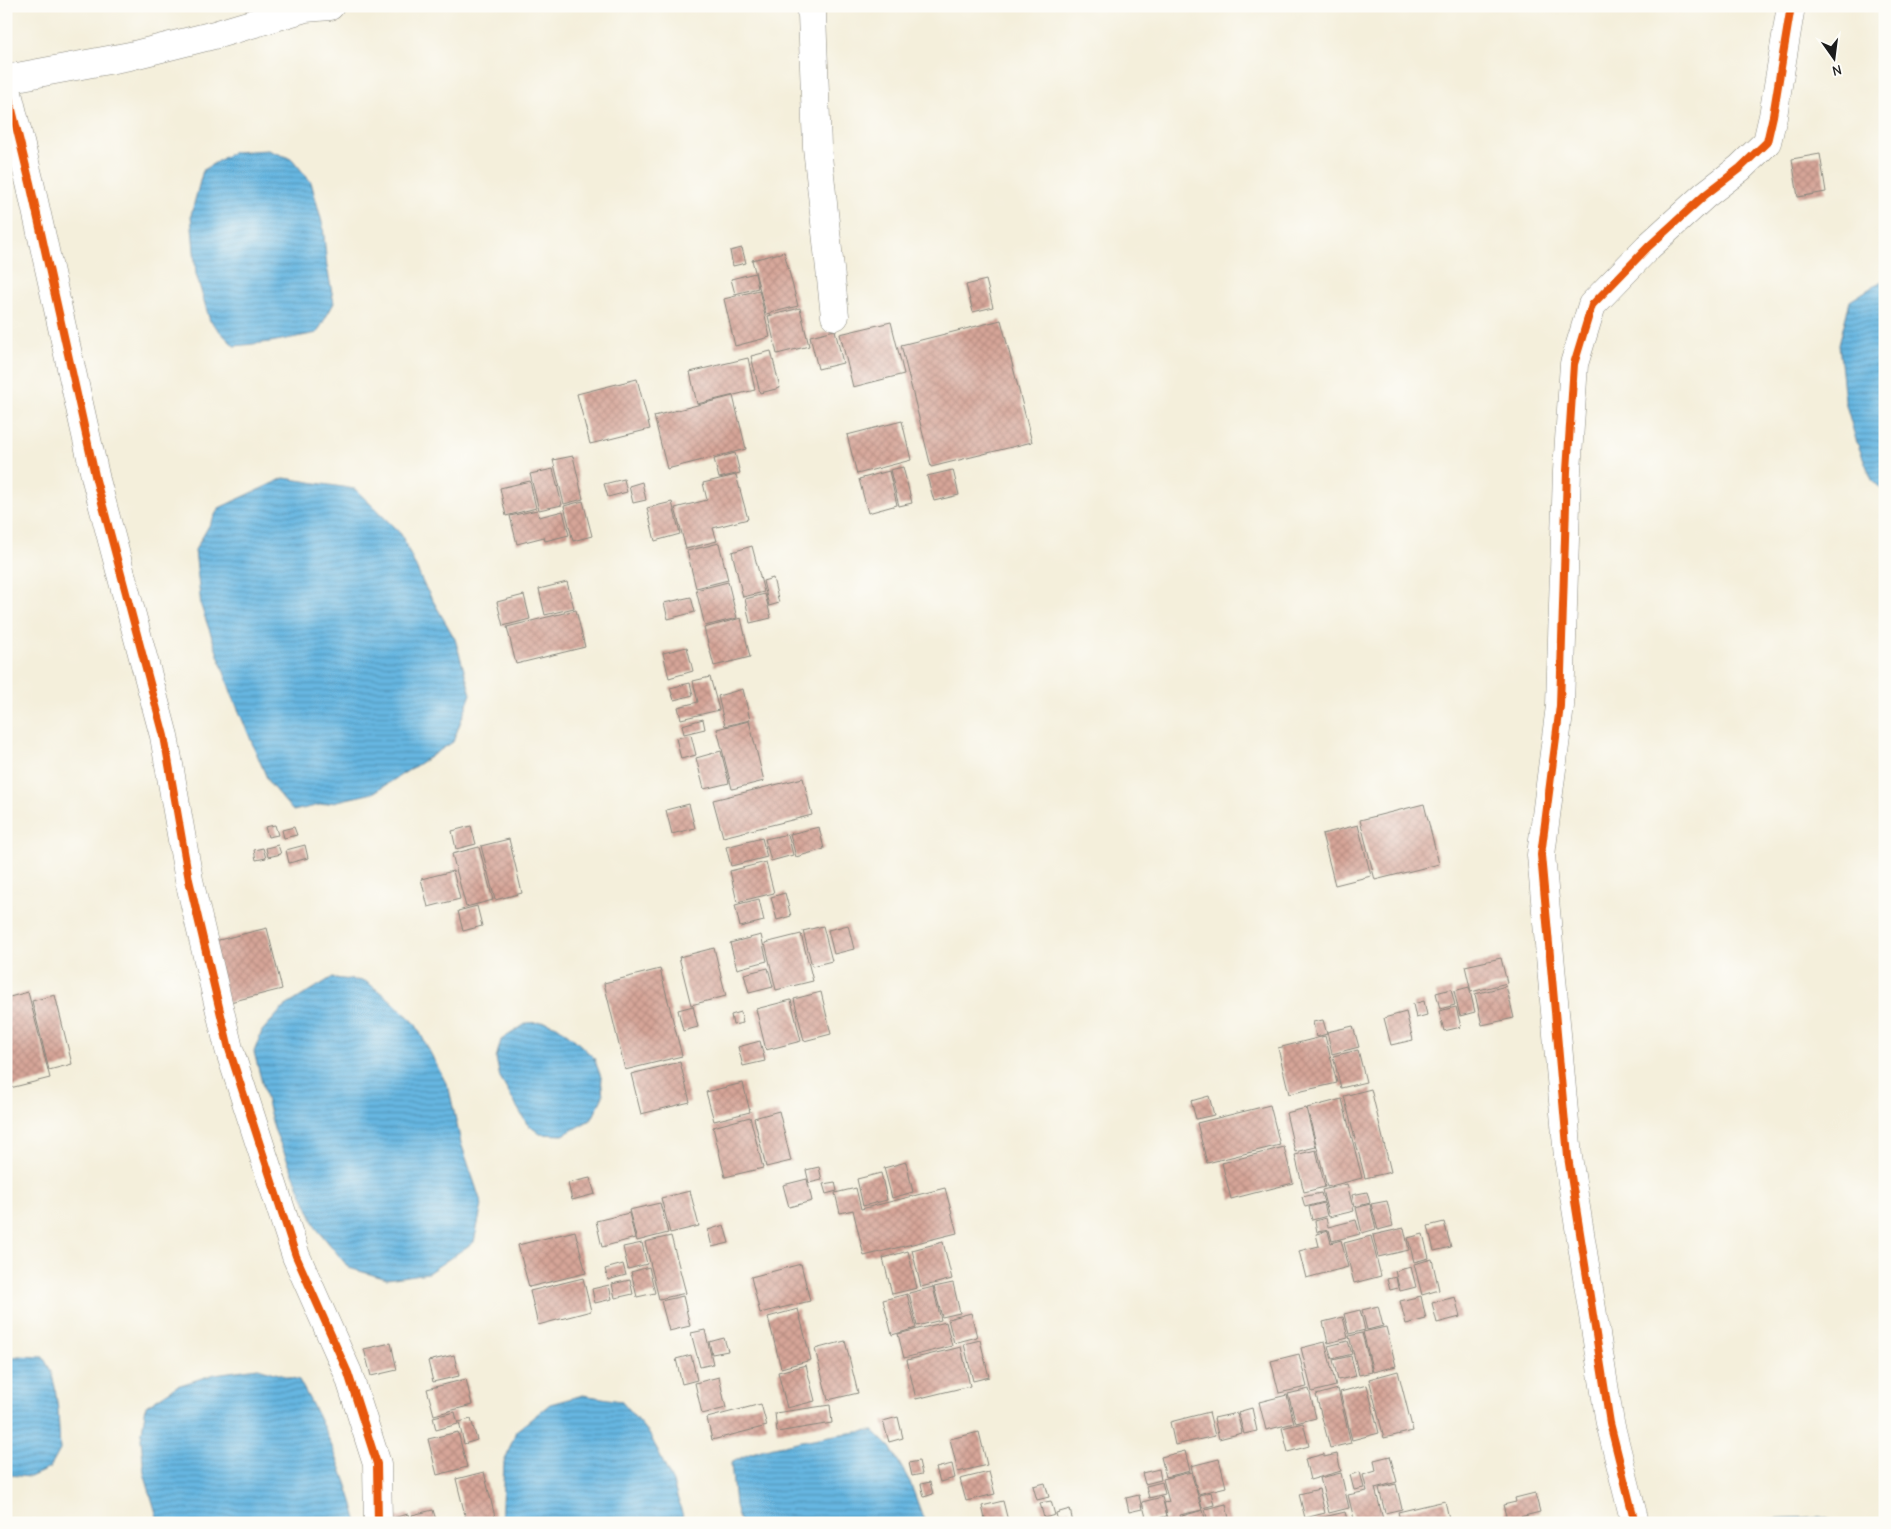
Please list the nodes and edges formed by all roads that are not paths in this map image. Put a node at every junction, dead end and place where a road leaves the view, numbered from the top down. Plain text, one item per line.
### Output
1 (330, 6) edge
2 (809, 6) edge
3 (1791, 6) edge
4 (6, 79) edge
5 (6, 85) edge
6 (835, 316) dead end
7 (378, 1523) edge
8 (1634, 1523) edge

1 - 4 street
2 - 6 street
3 - 8 street
5 - 7 street

